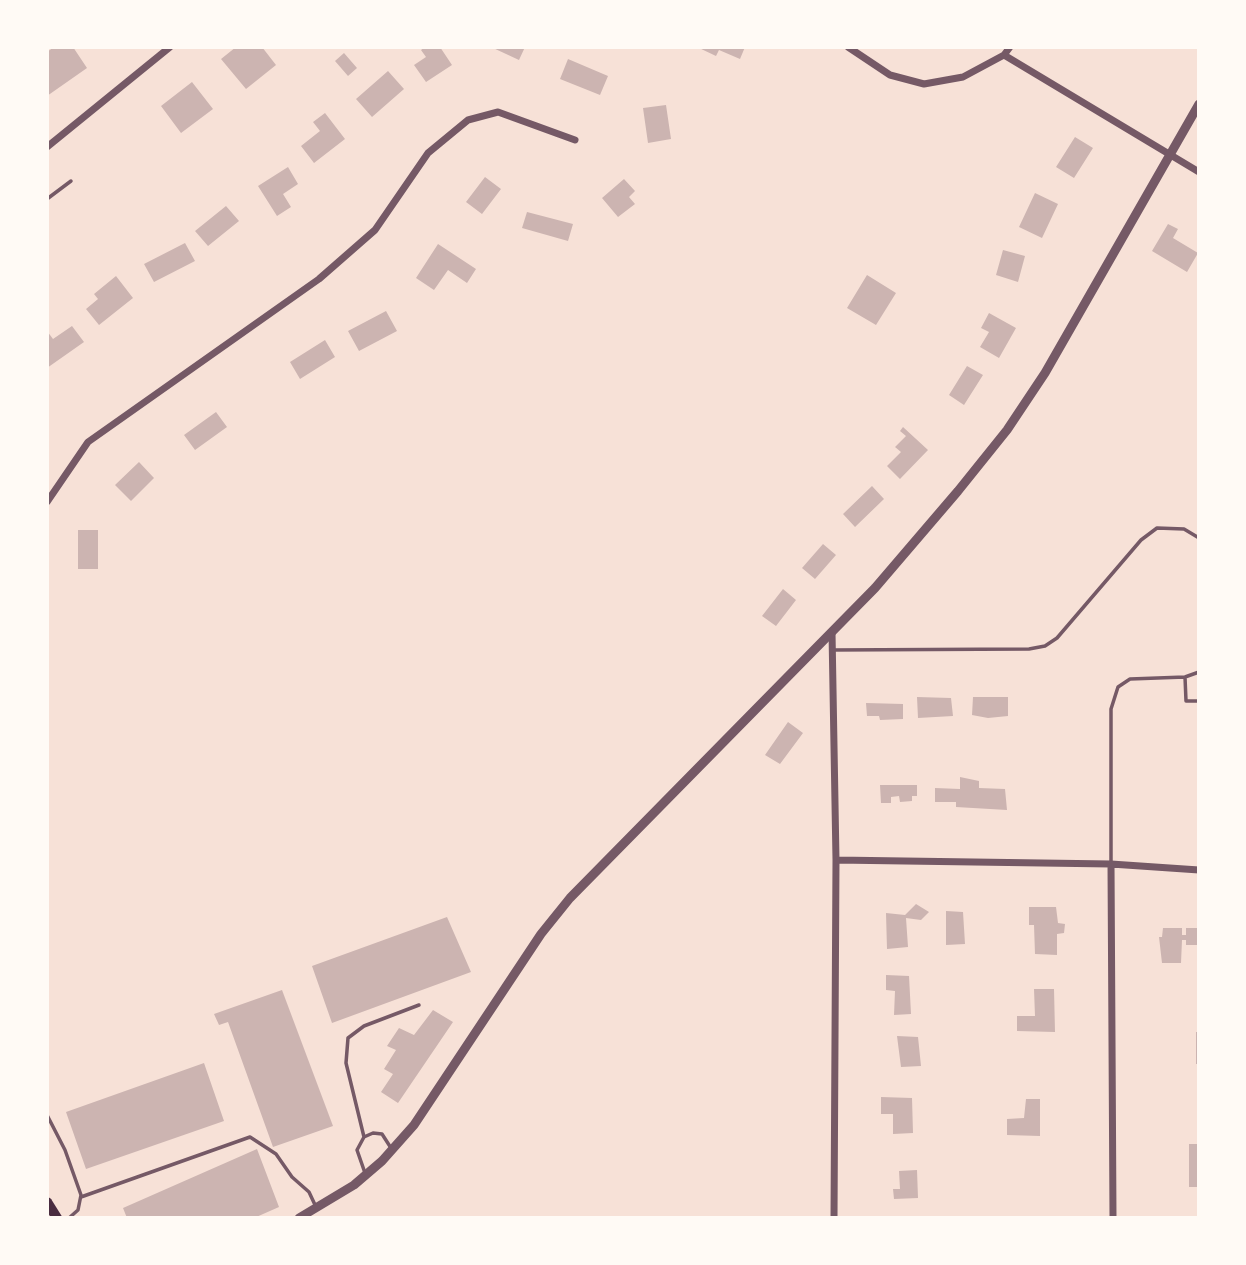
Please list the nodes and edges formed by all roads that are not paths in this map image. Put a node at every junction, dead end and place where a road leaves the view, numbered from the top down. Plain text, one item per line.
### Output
1 (170, 47) edge
2 (848, 47) edge
3 (1010, 47) edge
4 (1004, 55) junction
5 (1199, 104) edge
6 (575, 140) dead end
7 (47, 146) edge
8 (1168, 155) junction
9 (1199, 172) edge
10 (71, 181) dead end
11 (47, 200) edge
12 (47, 502) edge
13 (1199, 538) edge
14 (832, 632) junction
15 (832, 650) junction
16 (1199, 672) edge
17 (1185, 677) junction
18 (1199, 702) edge
19 (836, 860) junction
20 (1111, 864) junction
21 (1199, 870) edge
22 (419, 1005) dead end
23 (47, 1115) edge
24 (364, 1137) junction
25 (392, 1149) junction
26 (366, 1175) junction
27 (81, 1197) junction
28 (47, 1202) edge
29 (317, 1210) junction
30 (57, 1218) edge
31 (69, 1218) edge
32 (299, 1218) edge
33 (834, 1218) edge
34 (1113, 1218) edge

1 - 7 street
2 - 4 street
3 - 4 street
4 - 8 street
5 - 8 street
6 - 12 street
8 - 9 street
8 - 14 street
10 - 11 lane
13 - 15 lane
14 - 15 street
14 - 25 street
15 - 19 street
16 - 17 lane
17 - 18 lane
17 - 20 lane
19 - 20 street
19 - 33 street
20 - 21 street
20 - 34 street
22 - 24 lane
23 - 27 lane
24 - 25 lane
24 - 26 lane
25 - 26 street
26 - 29 street
27 - 29 lane
27 - 31 lane
28 - 30 main road
29 - 32 street

